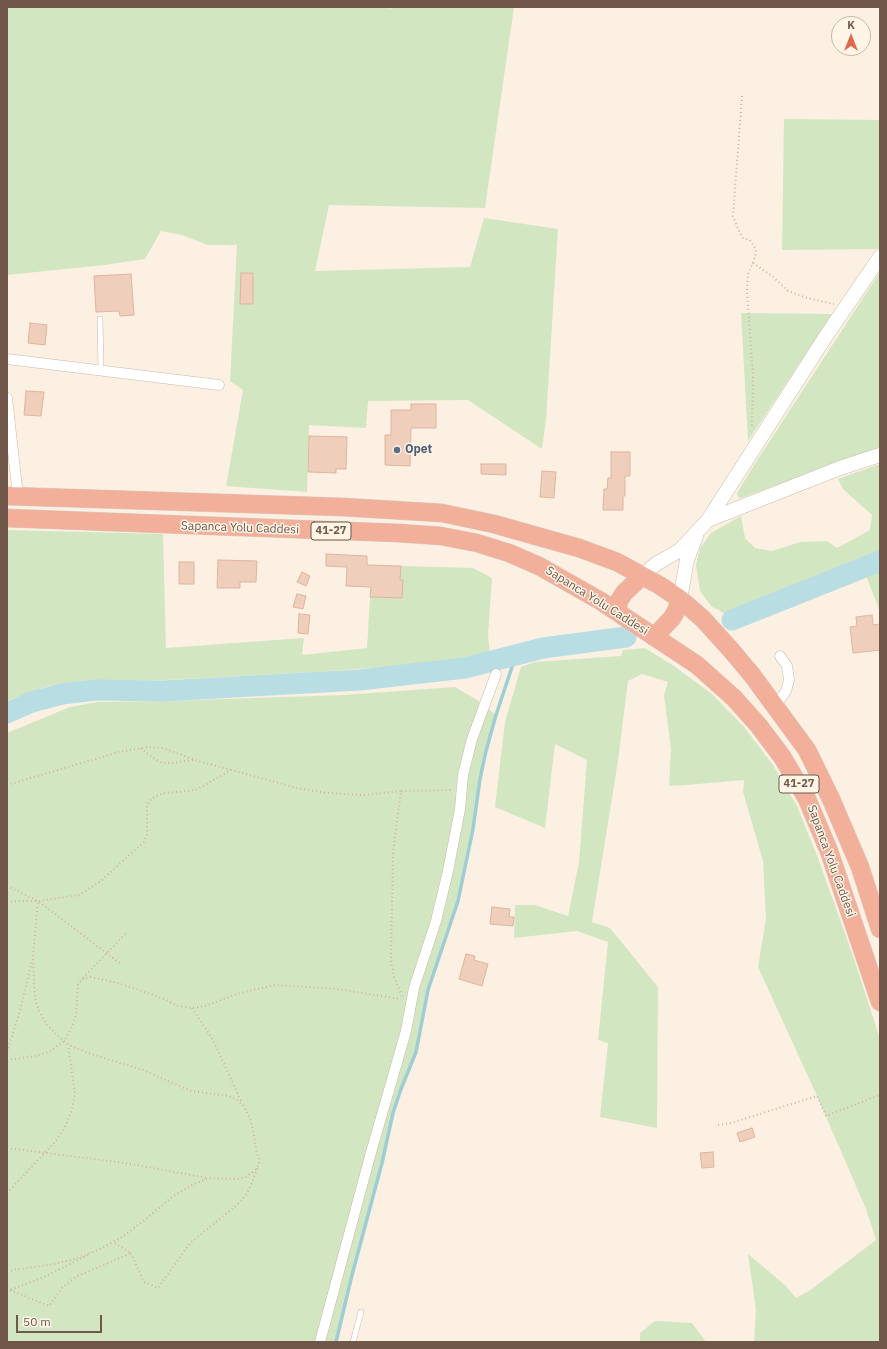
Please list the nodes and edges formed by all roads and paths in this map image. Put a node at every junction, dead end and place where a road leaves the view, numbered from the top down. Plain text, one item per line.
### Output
1 (742, 96) dead end
2 (880, 257) edge
3 (753, 263) junction
4 (846, 306) junction
5 (100, 319) dead end
6 (7, 359) edge
7 (101, 370) junction
8 (219, 385) dead end
9 (7, 398) edge
10 (752, 428) dead end
11 (880, 455) edge
12 (11, 468) edge
13 (12, 496) edge
14 (7, 518) edge
15 (708, 520) junction
16 (698, 532) junction
17 (642, 576) junction
18 (680, 599) junction
19 (617, 612) junction
20 (654, 637) junction
21 (780, 656) dead end
22 (496, 674) dead end
23 (775, 707) junction
24 (141, 748) junction
25 (195, 760) junction
26 (231, 770) junction
27 (7, 785) edge
28 (462, 790) junction
29 (401, 791) junction
30 (7, 886) edge
31 (38, 901) junction
32 (7, 903) edge
33 (880, 929) edge
34 (127, 932) dead end
35 (107, 953) junction
36 (33, 957) junction
37 (121, 964) dead end
38 (82, 979) junction
39 (880, 1002) edge
40 (192, 1008) junction
41 (64, 1041) junction
42 (68, 1044) junction
43 (7, 1052) edge
44 (7, 1060) edge
45 (880, 1096) edge
46 (243, 1105) junction
47 (718, 1125) dead end
48 (7, 1148) edge
49 (45, 1153) junction
50 (259, 1165) junction
51 (208, 1178) junction
52 (7, 1193) edge
53 (113, 1242) junction
54 (100, 1249) junction
55 (131, 1254) junction
56 (7, 1272) edge
57 (8, 1290) edge
58 (361, 1312) dead end
59 (320, 1342) edge
60 (353, 1342) edge

1 - 3 path
2 - 4 street
3 - 4 path
3 - 10 path
4 - 15 street
5 - 7 lane
6 - 7 street
7 - 8 street
9 - 12 street
11 - 15 street
12 - 13 street
13 - 17 highway, Sapanca Yolu Caddesi
14 - 19 highway, Sapanca Yolu Caddesi / 41-27
15 - 16 street
16 - 17 street
16 - 18 street
17 - 18 highway, Sapanca Yolu Caddesi
17 - 19 highway
18 - 20 highway
18 - 23 highway, Sapanca Yolu Caddesi
19 - 20 highway, Sapanca Yolu Caddesi / 41-27
20 - 39 highway, Sapanca Yolu Caddesi / 41-27
21 - 23 street
22 - 28 street
23 - 33 highway, Sapanca Yolu Caddesi / 41-27
24 - 25 path
24 - 25 path
24 - 27 path
25 - 26 path
26 - 29 path
26 - 31 path
28 - 29 path
28 - 59 street
29 - 40 path
30 - 31 path
31 - 32 path
31 - 35 path
31 - 36 path
34 - 35 path
35 - 37 path
35 - 38 path
36 - 41 path
36 - 43 path
38 - 40 path
38 - 41 path
40 - 46 path
41 - 42 path
41 - 44 path
42 - 46 path
42 - 49 path
45 - 47 path
46 - 50 path
48 - 49 path
49 - 51 path
49 - 52 path
50 - 51 path
50 - 55 path
51 - 53 path
53 - 54 path
53 - 55 path
54 - 56 path
54 - 57 path
55 - 57 path
58 - 60 lane

